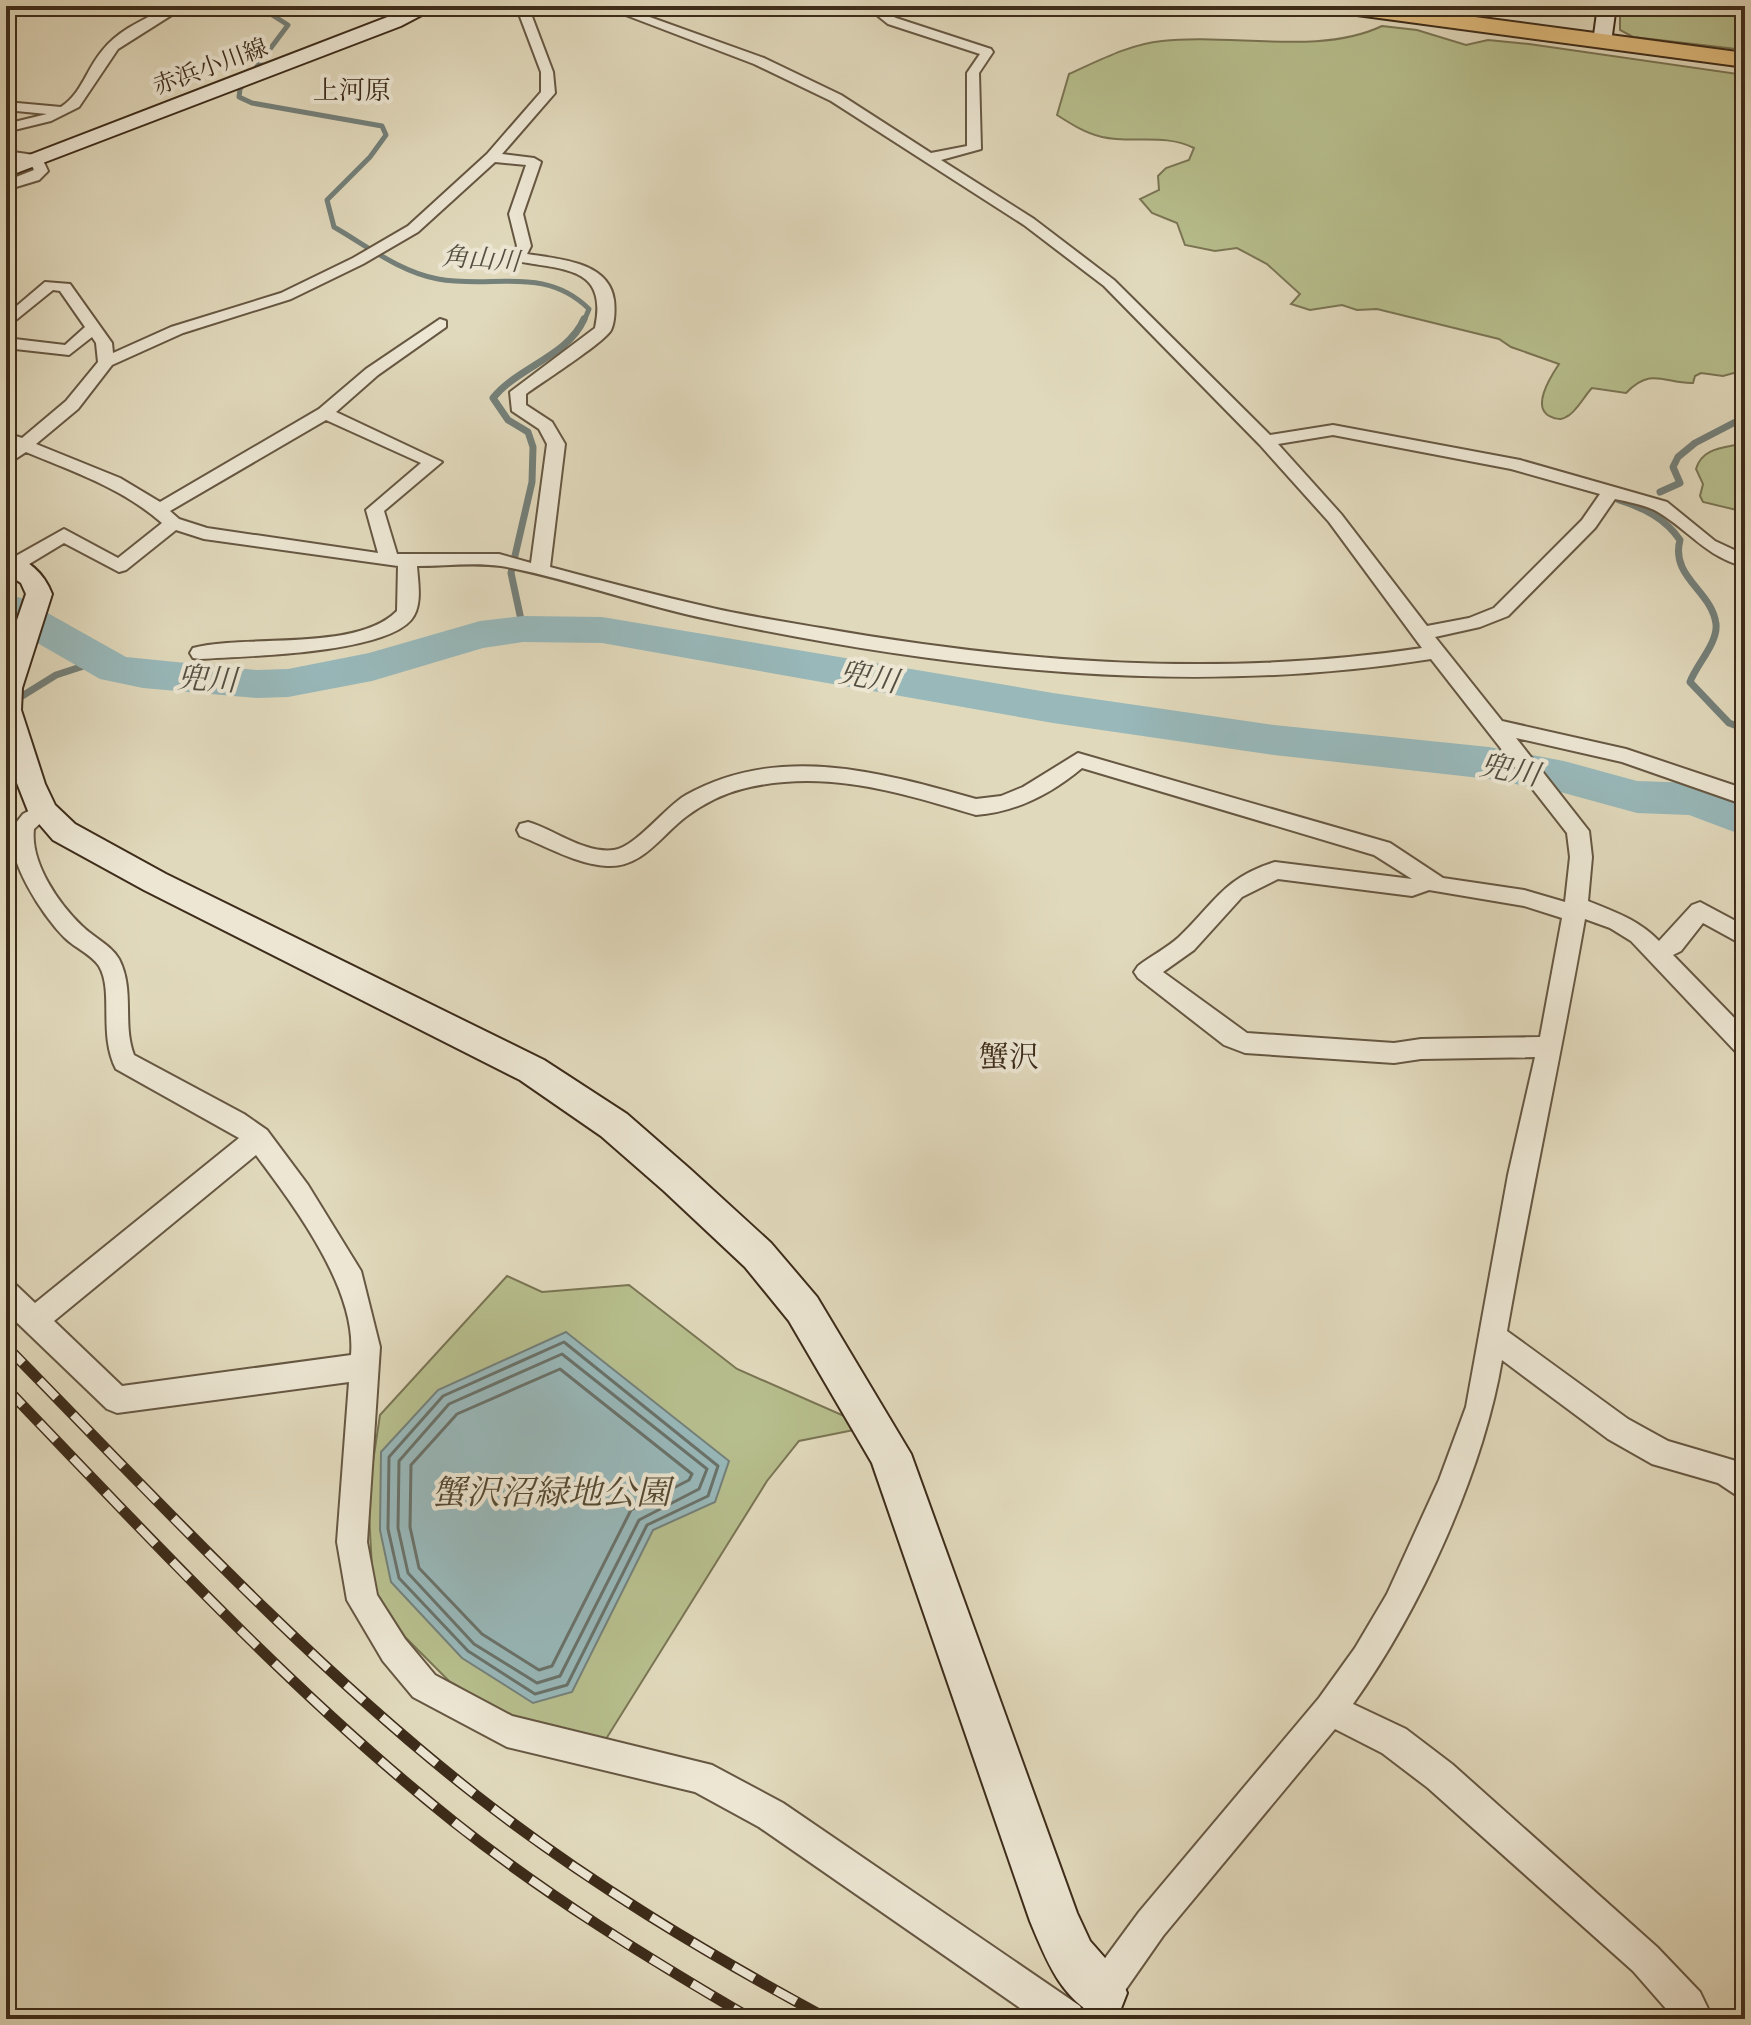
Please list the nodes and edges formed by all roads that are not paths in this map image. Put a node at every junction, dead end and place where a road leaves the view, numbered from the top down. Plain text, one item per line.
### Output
1 (180, 6) edge
2 (430, 6) edge
3 (522, 6) edge
4 (608, 6) edge
5 (886, 6) edge
6 (1342, 6) edge
7 (1607, 6) edge
8 (1602, 42) junction
9 (1745, 60) edge
10 (6, 106) edge
11 (63, 111) junction
12 (6, 128) edge
13 (6, 155) edge
14 (492, 157) junction
15 (928, 158) junction
16 (36, 159) junction
17 (6, 171) edge
18 (6, 186) edge
19 (6, 323) edge
20 (440, 324) dead end
21 (93, 328) junction
22 (6, 343) edge
23 (106, 362) junction
24 (325, 413) junction
25 (6, 438) edge
26 (1266, 441) junction
27 (27, 445) junction
28 (6, 460) edge
29 (1612, 490) junction
30 (166, 517) junction
31 (398, 560) junction
32 (1745, 561) edge
33 (10, 563) edge
34 (540, 569) junction
35 (1422, 633) junction
36 (1436, 652) junction
37 (200, 653) dead end
38 (9, 692) edge
39 (1496, 727) junction
40 (1745, 797) edge
41 (43, 811) junction
42 (528, 830) dead end
43 (1430, 881) junction
44 (1576, 909) junction
45 (1745, 937) edge
46 (1659, 952) junction
47 (1745, 1045) edge
48 (1550, 1047) junction
49 (258, 1138) junction
50 (6, 1294) edge
51 (35, 1320) junction
52 (1494, 1337) junction
53 (363, 1367) junction
54 (1745, 1487) edge
55 (1330, 1709) junction
56 (1101, 2006) edge
57 (1067, 2019) edge
58 (1695, 2019) edge

1 - 11 street
2 - 16 street, 赤浜小川線
3 - 14 street
4 - 15 street
5 - 15 street
6 - 8 highway
7 - 8 street
8 - 9 highway
10 - 11 street
11 - 12 street
13 - 16 street
14 - 23 street
14 - 34 street
15 - 26 street
16 - 17 street, 赤浜小川線
16 - 18 street
19 - 21 street
20 - 24 street
21 - 22 street
21 - 23 street
23 - 27 street
24 - 30 street
24 - 31 street
25 - 27 street
26 - 29 street
26 - 35 street
27 - 28 street
27 - 30 street
29 - 32 street
29 - 35 street
30 - 31 street
30 - 33 street
31 - 34 street
31 - 37 street
33 - 38 street
34 - 36 street
35 - 36 street
36 - 39 street
38 - 41 street
39 - 40 street
39 - 44 street
41 - 49 street
41 - 56 street
42 - 43 street
43 - 44 street
43 - 48 street
44 - 46 street
44 - 48 street
45 - 46 street
46 - 47 street
48 - 52 street
49 - 51 street
49 - 53 street
50 - 51 street
51 - 53 street
52 - 54 street
52 - 55 street
53 - 57 street
55 - 56 street
55 - 58 street

